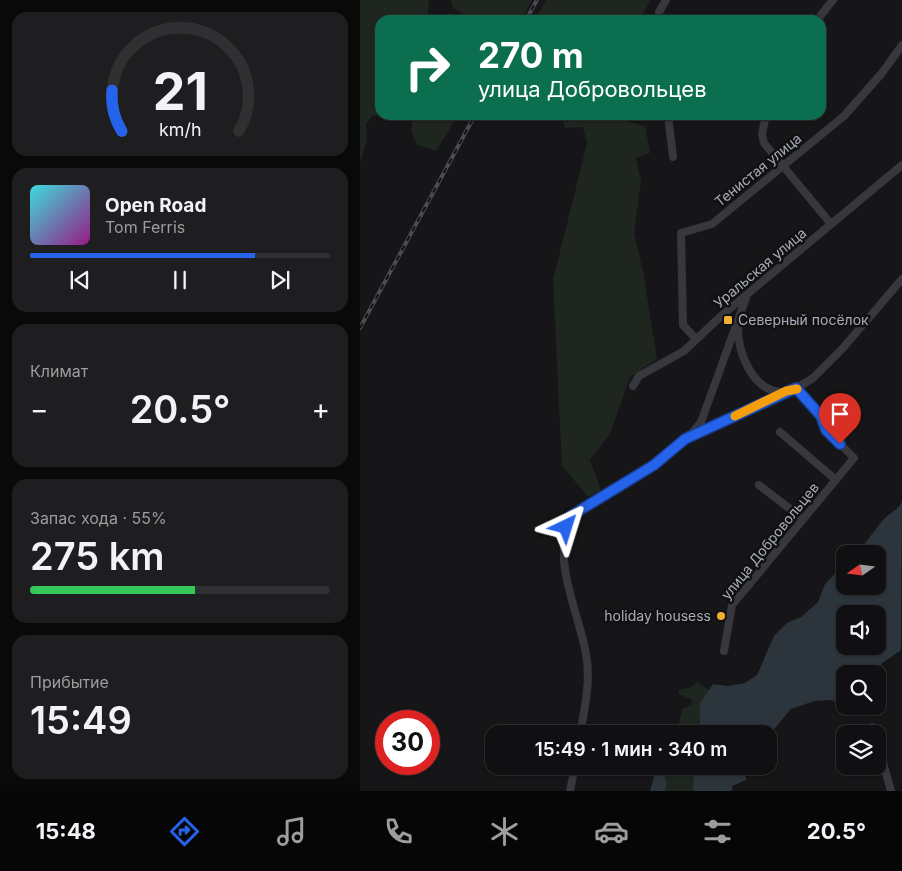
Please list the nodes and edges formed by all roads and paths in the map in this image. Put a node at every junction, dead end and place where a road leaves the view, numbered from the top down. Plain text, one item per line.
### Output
1 (666, 0) edge
2 (832, 0) edge
3 (659, 12) dead end
4 (821, 15) edge
5 (902, 45) edge
6 (669, 120) edge
7 (765, 120) edge
8 (673, 157) dead end
9 (902, 165) edge
10 (781, 167) junction
11 (831, 224) junction
12 (902, 279) edge
13 (748, 295) junction
14 (739, 318) junction
15 (696, 339) junction
16 (633, 386) dead end
17 (796, 388) junction
18 (786, 391) junction
19 (780, 432) dead end
20 (685, 439) junction
21 (836, 480) junction
22 (759, 485) dead end
23 (803, 519) junction
24 (724, 651) dead end
25 (581, 725) edge
26 (573, 775) edge
27 (886, 775) edge
28 (570, 791) edge
29 (890, 791) edge

1 - 3 street
2 - 4 street
5 - 10 street, Тенистая улица
6 - 8 street
7 - 10 street
9 - 11 street, Уральская улица
10 - 11 street
10 - 15 street, Тенистая улица
11 - 13 street, Уральская улица
12 - 17 street
13 - 14 street
13 - 15 street, Уральская улица
14 - 18 street
14 - 20 street
15 - 16 street, Уральская улица
17 - 18 street
17 - 21 street, улица Добровольцев
18 - 20 street
19 - 21 street
20 - 25 street
21 - 23 street, улица Добровольцев
22 - 23 street
23 - 24 street, улица Добровольцев
26 - 28 street
27 - 29 street

